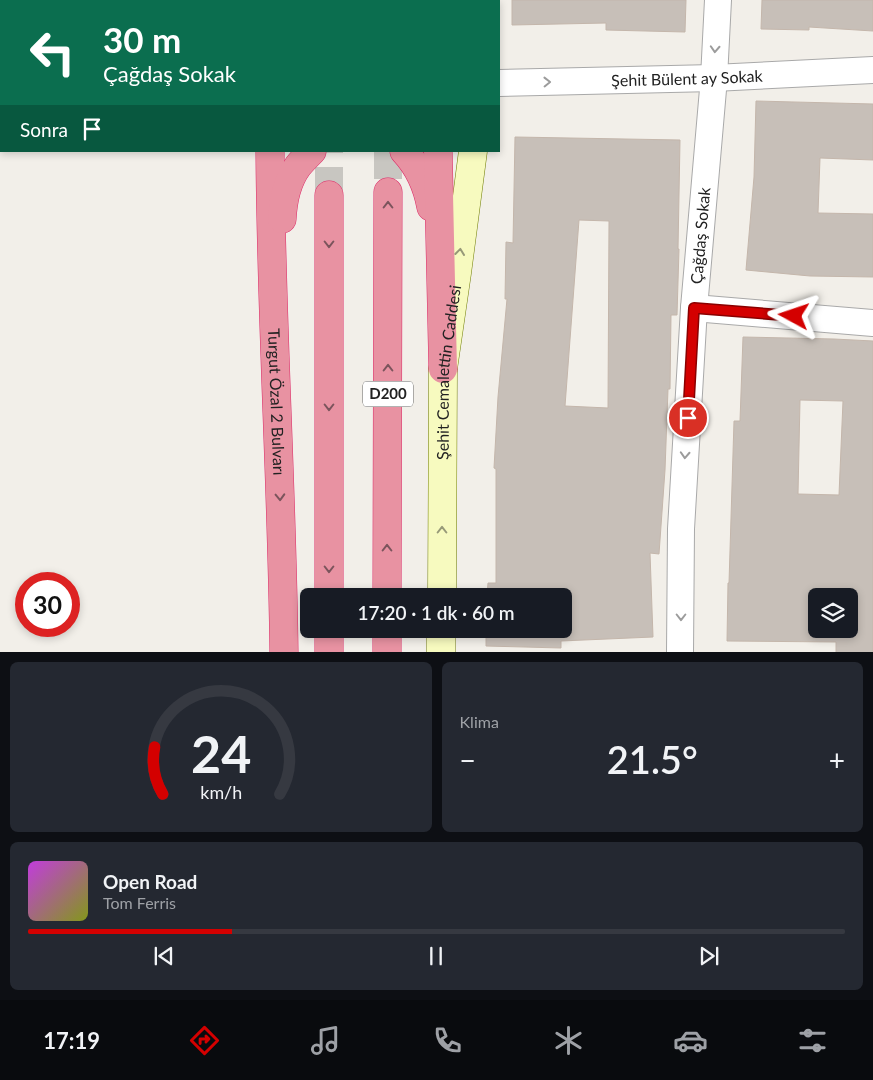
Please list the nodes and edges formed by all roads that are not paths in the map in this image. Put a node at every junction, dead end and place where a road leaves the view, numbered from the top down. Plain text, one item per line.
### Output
1 (718, 0) edge
2 (873, 70) edge
3 (714, 78) junction
4 (500, 83) edge
5 (270, 152) edge
6 (311, 152) edge
7 (405, 152) edge
8 (438, 152) edge
9 (473, 152) edge
10 (388, 192) tunnel mouth
11 (329, 196) tunnel mouth
12 (440, 260) junction
13 (694, 308) junction
14 (274, 320) junction
15 (873, 323) edge
16 (443, 369) junction
17 (329, 588) edge
18 (387, 588) edge
19 (442, 588) edge
20 (329, 638) edge
21 (387, 638) edge
22 (441, 638) edge
23 (284, 652) edge
24 (329, 652) edge
25 (387, 652) edge
26 (441, 652) edge
27 (680, 652) edge

1 -> 3 street, Çağdaş Sokak
2 - 3 street, Şehit Bülent ay Sokak
4 -> 3 street, Şehit Bülent ay Sokak
3 - 13 street, Çağdaş Sokak
5 - 14 highway, Turgut Özal 2 Bulvarı
6 - 14 highway
7 - 12 highway
8 - 12 highway
16 -> 9 street, Şehit Cemalettin Caddesi
18 -> 10 highway, D200
11 -> 17 highway
12 - 16 highway
13 - 15 street
13 -> 27 street, Çağdaş Sokak
14 -> 23 highway, Turgut Özal 2 Bulvarı
19 -> 16 street, Şehit Cemalettin Caddesi
20 - 24 highway
21 - 25 highway
22 - 26 street

